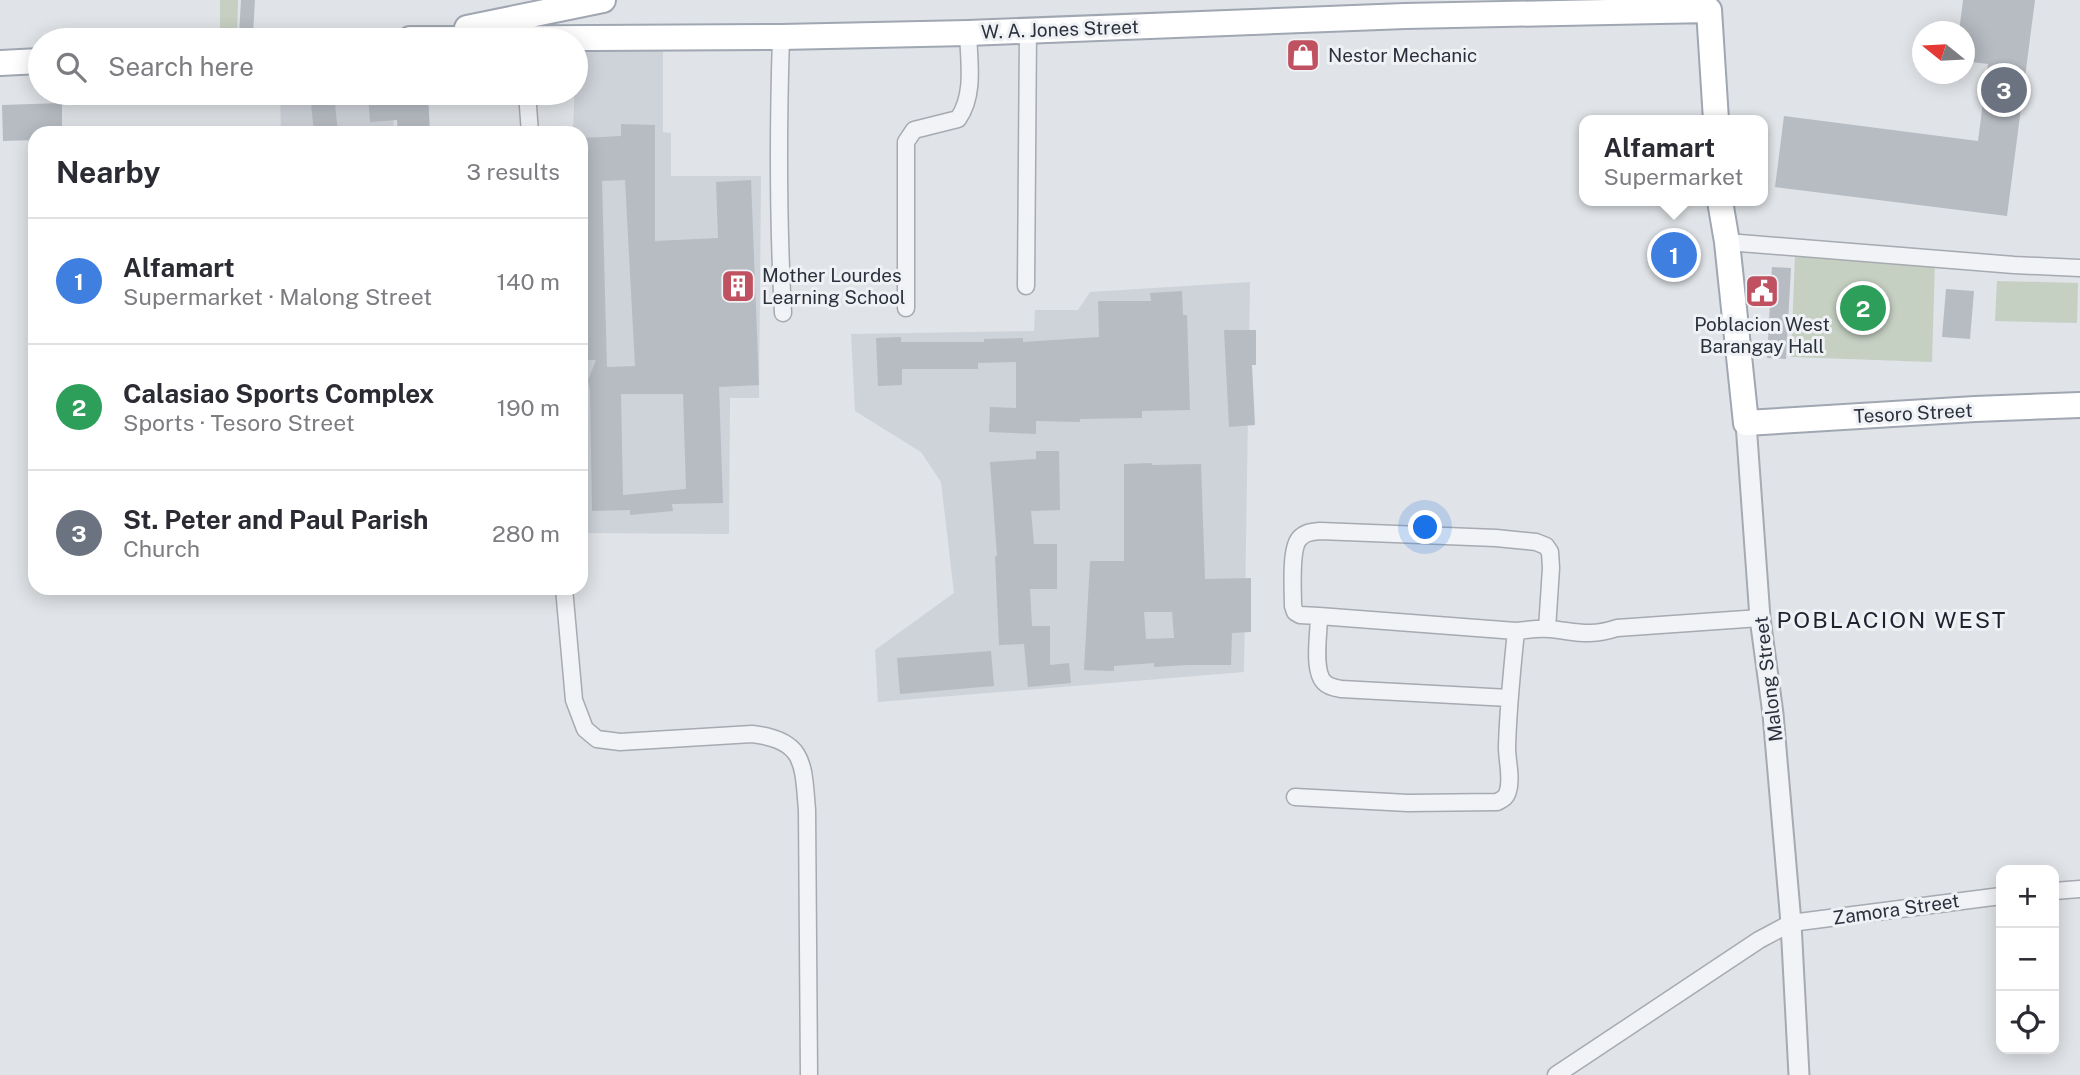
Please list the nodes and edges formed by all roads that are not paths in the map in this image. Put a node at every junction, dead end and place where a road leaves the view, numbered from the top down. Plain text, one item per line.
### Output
1 (603, 0) edge
2 (1709, 5) edge
3 (462, 28) edge
4 (1028, 30) junction
5 (968, 33) junction
6 (780, 37) junction
7 (588, 38) edge
8 (28, 62) edge
9 (0, 63) edge
10 (528, 105) edge
11 (1716, 115) edge
12 (529, 126) edge
13 (1721, 206) edge
14 (1727, 242) junction
15 (2080, 268) edge
16 (1026, 286) dead end
17 (906, 308) dead end
18 (783, 313) dead end
19 (2080, 405) edge
20 (1746, 423) junction
21 (565, 595) edge
22 (1319, 616) junction
23 (1760, 618) junction
24 (1547, 629) junction
25 (1516, 631) junction
26 (1509, 698) junction
27 (1295, 797) dead end
28 (2080, 889) edge
29 (2059, 891) edge
30 (1996, 897) edge
31 (1791, 923) junction
32 (809, 1075) edge
33 (1556, 1075) edge
34 (1799, 1075) edge

1 - 3 main road
2 - 4 main road, W. A. Jones Street
2 - 11 main road
4 - 5 main road, W. A. Jones Street
4 - 16 street
5 - 6 main road, W. A. Jones Street
5 - 17 street
6 - 7 main road, W. A. Jones Street
6 - 18 street
8 - 9 main road
10 - 12 street
13 - 14 main road, Malong Street
14 - 15 street
14 - 20 main road, Malong Street
19 - 20 main road, Tesoro Street
20 - 23 street, Malong Street
21 - 32 street
22 - 24 street
22 - 25 street
22 - 26 street
23 - 24 street
23 - 31 street, Malong Street
24 - 25 street
25 - 26 street
26 - 27 street
28 - 29 street
30 - 31 street, Zamora Street
31 - 33 street
31 - 34 street, Malong Street

